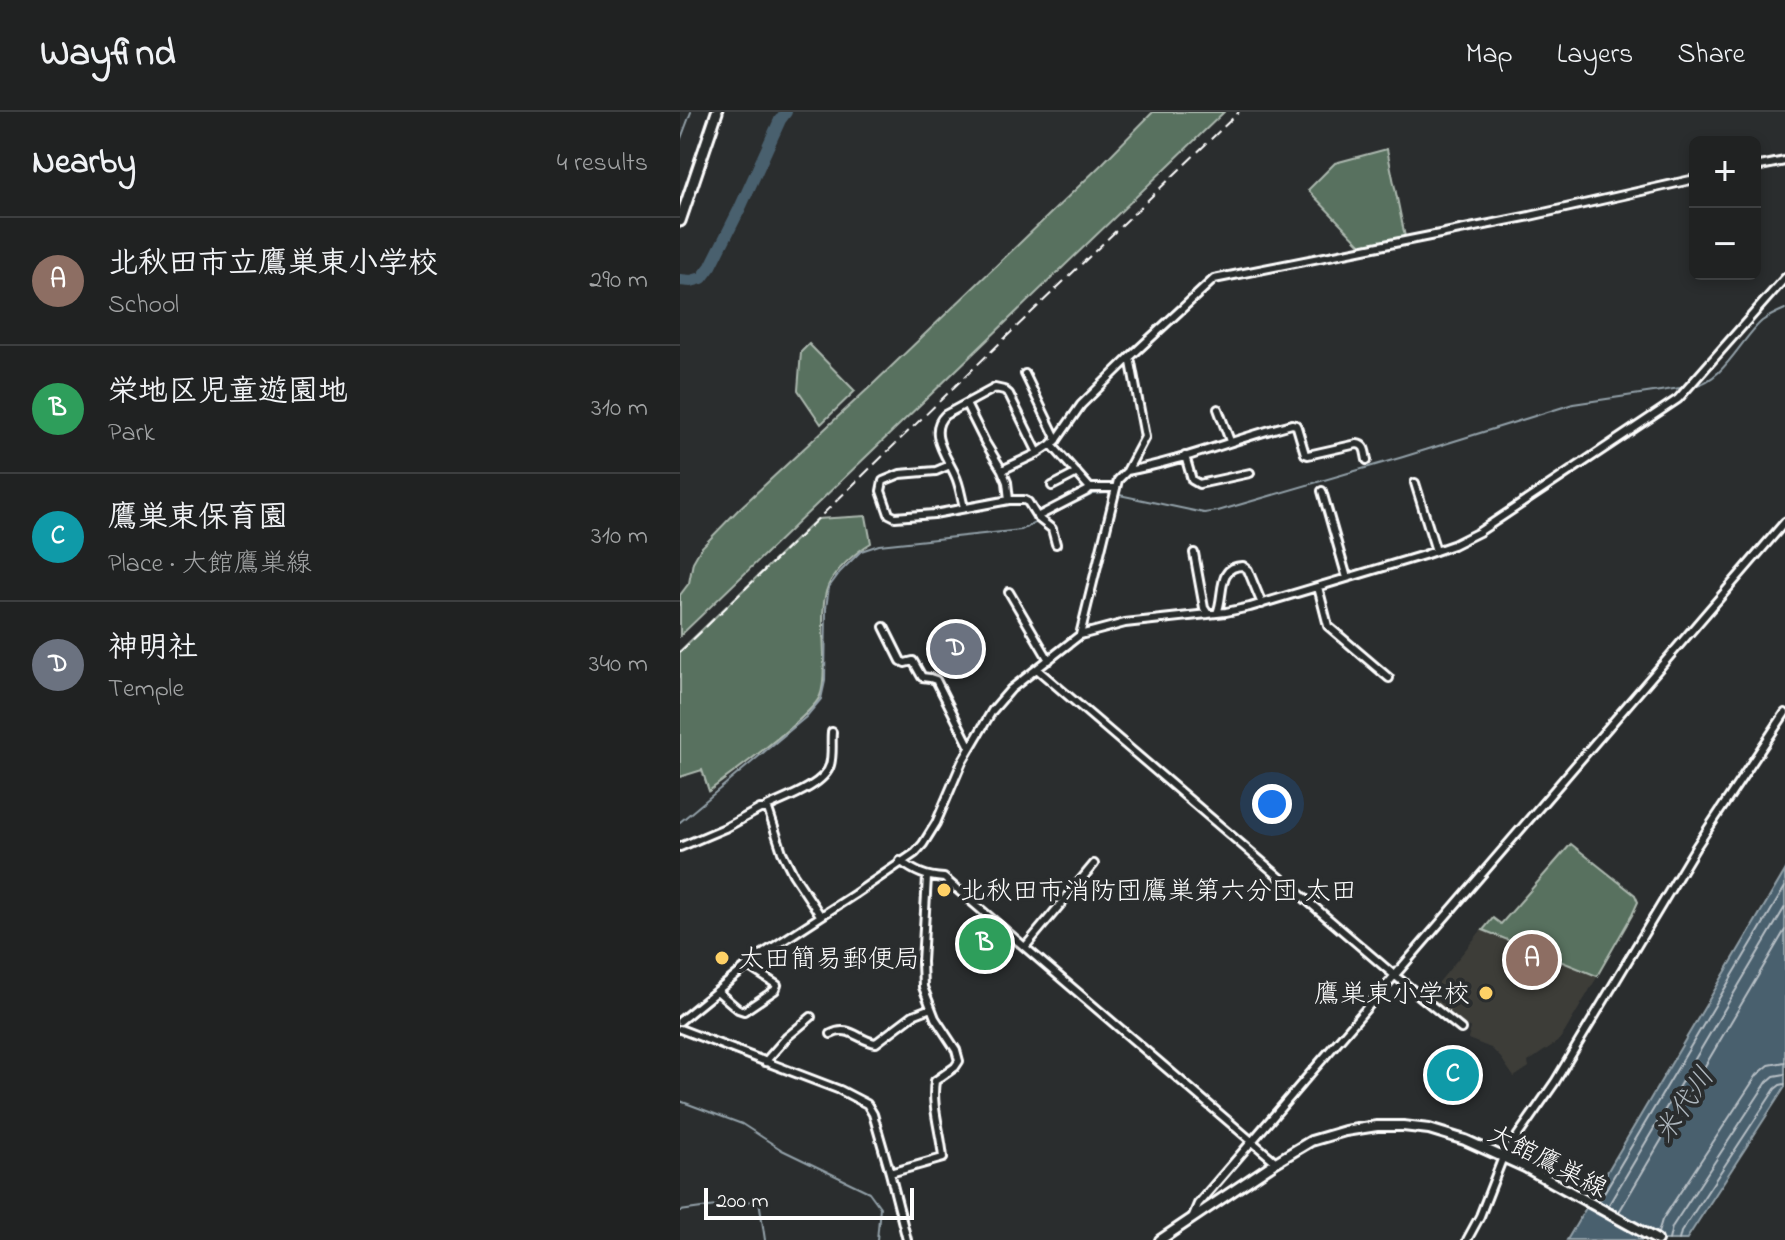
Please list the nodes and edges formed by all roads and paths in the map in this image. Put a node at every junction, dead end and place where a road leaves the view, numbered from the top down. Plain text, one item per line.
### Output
1 (717, 112) edge
2 (1785, 161) edge
3 (1761, 166) edge
4 (1689, 180) edge
5 (680, 221) edge
6 (1785, 278) edge
7 (1130, 357) junction
8 (1025, 374) dead end
9 (966, 404) junction
10 (1218, 409) dead end
11 (1230, 441) junction
12 (1054, 442) junction
13 (1038, 453) junction
14 (1185, 456) junction
15 (1367, 460) dead end
16 (950, 465) junction
17 (1002, 470) junction
18 (1127, 471) junction
19 (1077, 473) junction
20 (1250, 473) dead end
21 (1415, 483) dead end
22 (1052, 486) dead end
23 (1090, 488) junction
24 (1322, 491) dead end
25 (1114, 493) junction
26 (1009, 500) junction
27 (964, 507) junction
28 (1039, 519) junction
29 (1785, 522) edge
30 (1056, 544) dead end
31 (1436, 551) junction
32 (1194, 553) dead end
33 (1347, 578) junction
34 (1318, 587) junction
35 (1009, 592) dead end
36 (1262, 604) junction
37 (1212, 614) junction
38 (884, 627) dead end
39 (1080, 635) junction
40 (1049, 660) junction
41 (1038, 670) junction
42 (1389, 678) dead end
43 (1785, 713) edge
44 (832, 732) dead end
45 (970, 747) junction
46 (763, 809) junction
47 (680, 847) edge
48 (900, 861) junction
49 (1094, 864) dead end
50 (927, 877) junction
51 (820, 915) junction
52 (1025, 947) junction
53 (748, 966) junction
54 (1394, 975) junction
55 (717, 991) junction
56 (931, 1008) junction
57 (811, 1017) dead end
58 (681, 1020) edge
59 (680, 1029) edge
60 (1461, 1029) dead end
61 (831, 1034) dead end
62 (765, 1062) junction
63 (1251, 1142) junction
64 (1503, 1157) junction
65 (1276, 1162) junction
66 (890, 1173) junction
67 (1193, 1219) junction
68 (907, 1240) edge
69 (1160, 1240) edge
70 (1467, 1240) edge
71 (1657, 1240) edge

1 - 5 highway
2 - 3 street
4 - 7 street
6 - 31 street
7 - 12 street
7 - 18 street
8 - 12 street
9 - 13 street
9 - 16 street
9 - 17 street
10 - 11 street
11 - 14 street
11 - 15 street
12 - 13 street
12 - 19 street
13 - 17 street
14 - 18 street
14 - 20 street
16 - 27 street
16 - 27 street
17 - 26 street
18 - 25 street
19 - 22 street
19 - 23 street
21 - 31 street
23 - 25 street
23 - 28 street
24 - 33 street
25 - 39 street
26 - 27 street
26 - 28 street
28 - 30 street
29 - 54 street
31 - 33 street
32 - 37 street
33 - 34 street
34 - 36 street
34 - 42 street
35 - 40 street
36 - 37 street
36 - 37 street
37 - 39 street
38 - 45 street
39 - 40 street
40 - 41 street
41 - 45 street
41 - 54 street
43 - 64 street
44 - 46 street
45 - 48 street
46 - 47 street
46 - 51 street
48 - 50 street
48 - 51 street
49 - 52 street
50 - 52 street
50 - 56 street
51 - 53 street
52 - 63 street
53 - 55 street
53 - 55 street
54 - 60 street
54 - 63 street
55 - 58 street
56 - 61 street
56 - 66 street
57 - 62 street
59 - 62 street
62 - 66 street
63 - 65 street
63 - 67 street
64 - 65 main road, 大館鷹巣線
64 - 70 street
64 - 71 main road, 大館鷹巣線
65 - 67 main road, 大館鷹巣線
66 - 68 street
67 - 69 main road, 大館鷹巣線

